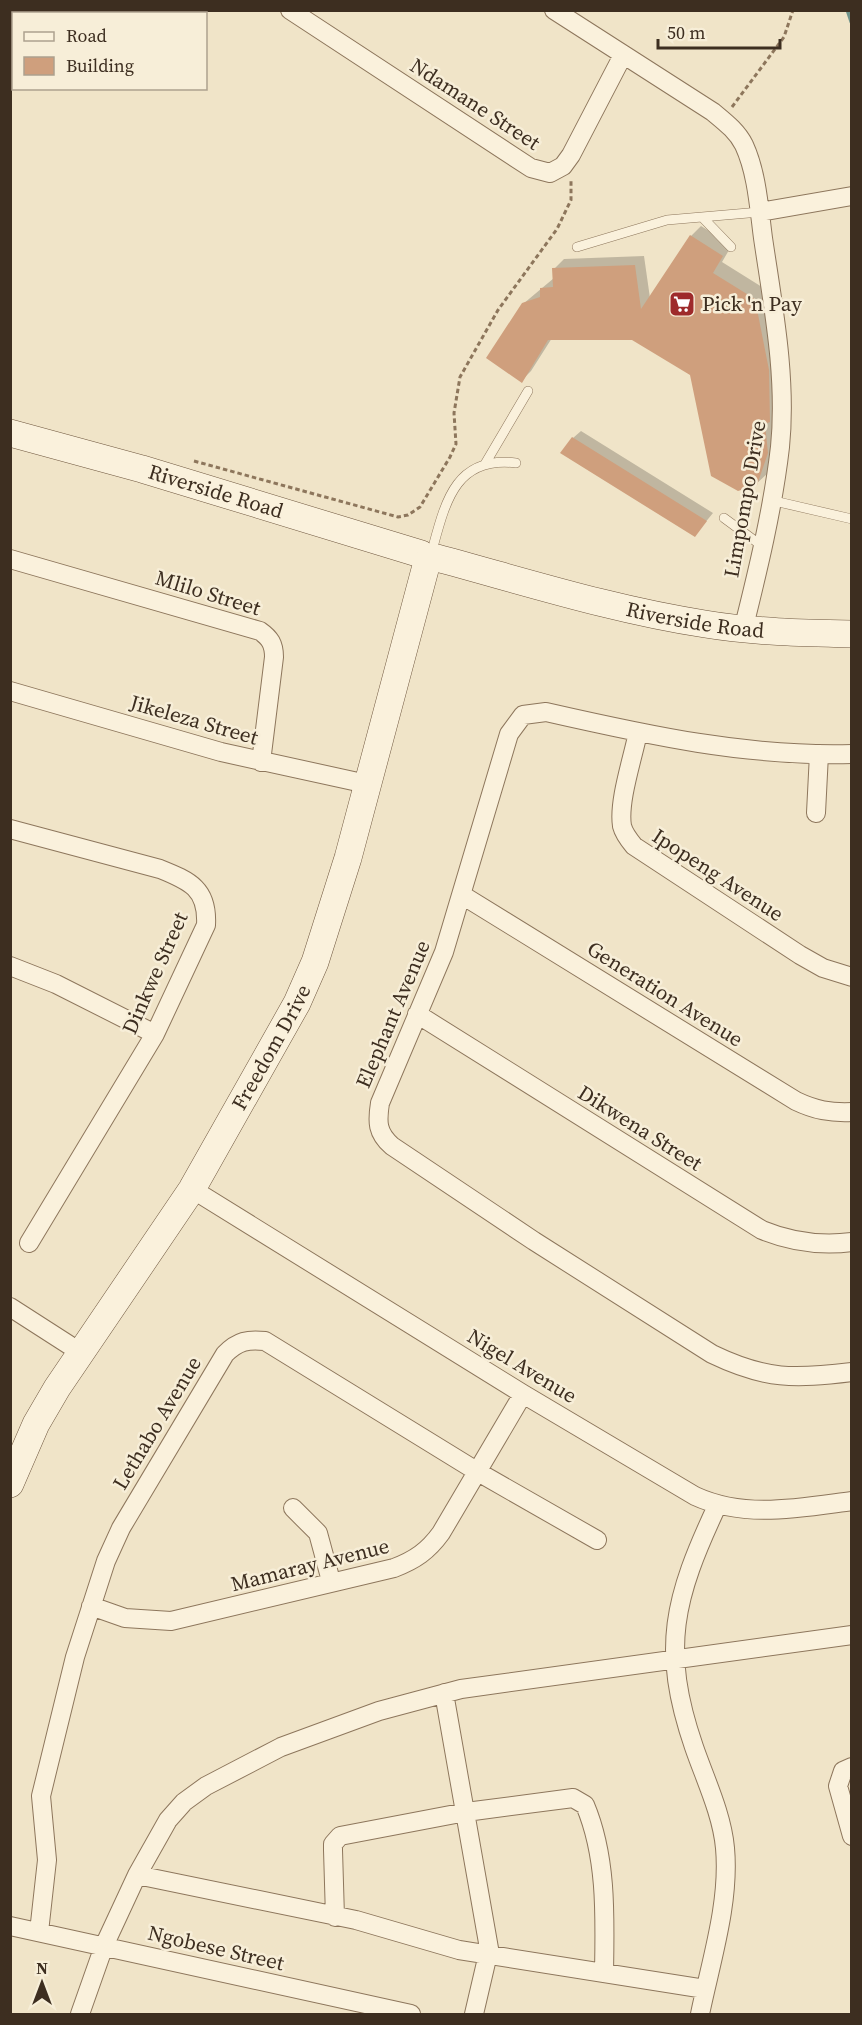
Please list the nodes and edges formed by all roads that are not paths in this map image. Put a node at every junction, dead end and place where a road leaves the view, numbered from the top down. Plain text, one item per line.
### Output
1 (290, 10) edge
2 (554, 10) edge
3 (622, 55) junction
4 (852, 196) edge
5 (760, 212) junction
6 (703, 218) junction
7 (577, 247) dead end
8 (731, 247) dead end
9 (528, 392) dead end
10 (10, 433) edge
11 (516, 463) dead end
12 (485, 464) junction
13 (770, 500) junction
14 (724, 518) dead end
15 (852, 519) edge
16 (762, 546) junction
17 (430, 555) junction
18 (10, 559) edge
19 (743, 630) junction
20 (852, 634) edge
21 (10, 691) edge
22 (638, 732) junction
23 (819, 754) junction
24 (852, 754) edge
25 (261, 762) junction
26 (367, 784) junction
27 (816, 813) dead end
28 (10, 829) edge
29 (462, 895) junction
30 (10, 966) edge
31 (852, 977) edge
32 (417, 1014) junction
33 (155, 1034) junction
34 (852, 1112) edge
35 (192, 1189) junction
36 (852, 1242) edge
37 (29, 1243) dead end
38 (12, 1313) edge
39 (80, 1353) junction
40 (852, 1372) edge
41 (524, 1394) junction
42 (478, 1472) junction
43 (10, 1484) edge
44 (852, 1501) edge
45 (717, 1506) junction
46 (293, 1508) dead end
47 (597, 1540) dead end
48 (332, 1581) junction
49 (91, 1606) junction
50 (852, 1635) edge
51 (674, 1661) junction
52 (444, 1693) junction
53 (852, 1767) edge
54 (466, 1812) junction
55 (852, 1836) edge
56 (136, 1875) junction
57 (335, 1917) junction
58 (10, 1926) edge
59 (39, 1932) junction
60 (105, 1946) junction
61 (489, 1954) junction
62 (604, 1973) junction
63 (705, 1989) junction
64 (80, 2014) edge
65 (411, 2014) edge
66 (474, 2014) edge
67 (700, 2014) edge

1 - 3 street, Ndamane Street
2 - 3 street, Limpompo Drive
3 - 5 street, Limpompo Drive
4 - 5 street
5 - 6 lane
5 - 13 street, Limpompo Drive
6 - 7 lane
6 - 8 lane
9 - 12 lane
10 - 17 street, Riverside Road
11 - 12 lane
12 - 17 lane
13 - 15 lane
13 - 16 street, Limpompo Drive
14 - 16 lane
16 - 19 street, Limpompo Drive
17 - 19 street, Riverside Road
17 - 26 street, Freedom Drive
18 - 25 street, Mlilo Street
19 - 20 street, Riverside Road
21 - 25 street, Jikeleza Street
22 - 23 street, Elephant Avenue
22 - 29 street, Elephant Avenue
22 - 31 street, Ipopeng Avenue
23 - 24 street, Elephant Avenue
23 - 27 street
25 - 26 street, Jikeleza Street
26 - 35 street, Freedom Drive
28 - 33 street, Dinkwe Street
29 - 32 street, Elephant Avenue
29 - 34 street, Generation Avenue
30 - 33 street
32 - 36 street, Dikwena Street
32 - 40 street, Elephant Avenue
33 - 37 street, Dinkwe Street
35 - 39 street, Freedom Drive
35 - 41 street, Nigel Avenue
38 - 39 street
39 - 43 street, Freedom Drive
41 - 42 street, Mamaray Avenue
41 - 45 street, Nigel Avenue
42 - 47 street, Lethabo Avenue
42 - 48 street, Mamaray Avenue
42 - 49 street, Lethabo Avenue
44 - 45 street, Nigel Avenue
45 - 51 street
46 - 48 street
48 - 49 street, Mamaray Avenue
49 - 59 street, Lethabo Avenue
50 - 51 street
51 - 52 street
51 - 63 street
52 - 54 street
52 - 56 street
53 - 55 street
54 - 57 street
54 - 61 street
54 - 62 street
56 - 57 street
56 - 60 street
57 - 61 street
58 - 59 street, Ngobese Street
59 - 60 street, Ngobese Street
60 - 64 street
60 - 65 street, Ngobese Street
61 - 62 street
61 - 66 street
62 - 63 street
63 - 67 street

